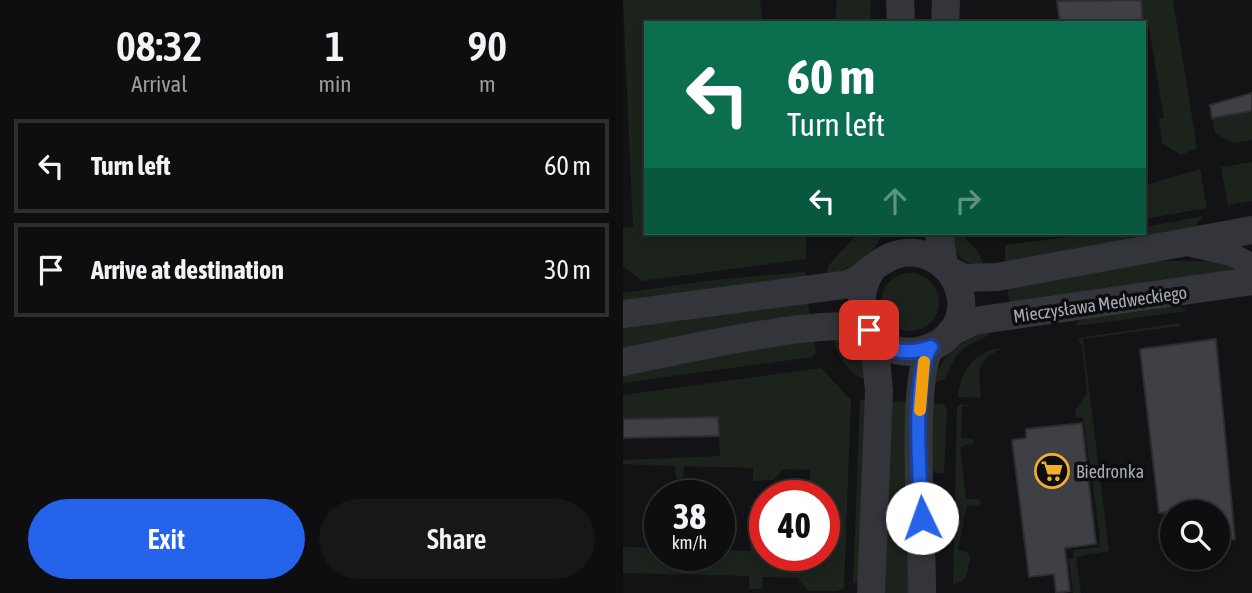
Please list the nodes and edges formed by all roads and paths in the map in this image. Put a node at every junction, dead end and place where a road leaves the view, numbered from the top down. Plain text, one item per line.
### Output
1 (900, 0) edge
2 (946, 0) edge
3 (901, 21) edge
4 (945, 21) edge
5 (1252, 230) edge
6 (939, 235) edge
7 (1179, 243) junction
8 (884, 254) edge
9 (1252, 265) edge
10 (947, 268) junction
11 (1252, 281) edge
12 (623, 314) edge
13 (871, 333) junction
14 (941, 340) junction
15 (623, 362) edge
16 (871, 593) edge
17 (922, 593) edge

1 - 3 street
2 - 4 street
5 - 7 street
6 - 10 street
7 - 9 street
7 - 10 street
8 - 10 street
8 - 12 street
8 - 13 street
10 - 14 street
11 - 14 street, Mieczysława Medweckiego
13 - 14 street
13 - 15 street
13 - 16 street
14 - 17 street

